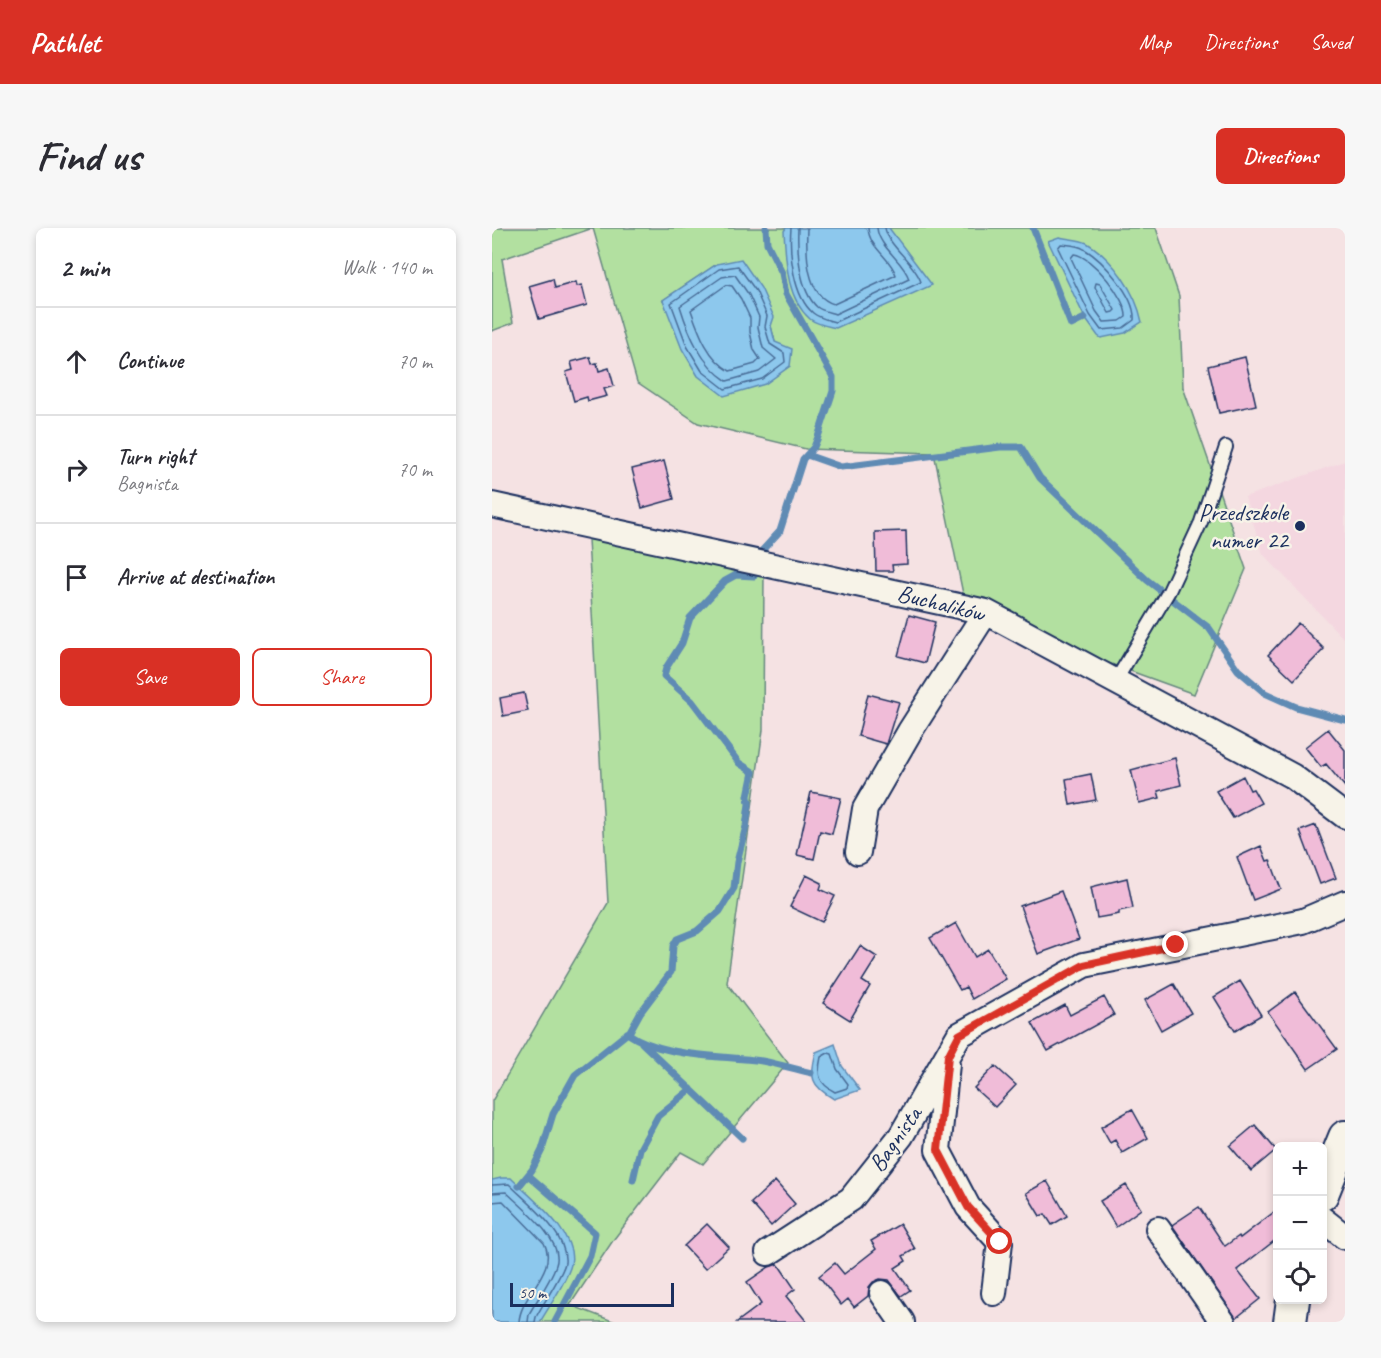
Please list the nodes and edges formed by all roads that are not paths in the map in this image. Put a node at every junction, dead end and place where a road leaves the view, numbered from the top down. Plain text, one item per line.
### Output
1 (1226, 447) dead end
2 (492, 505) edge
3 (986, 612) junction
4 (1115, 682) junction
5 (1345, 816) edge
6 (858, 852) dead end
7 (1345, 903) edge
8 (948, 1056) junction
9 (1345, 1137) edge
10 (1327, 1184) edge
11 (1327, 1222) edge
12 (1158, 1229) dead end
13 (1345, 1237) edge
14 (768, 1253) dead end
15 (882, 1293) dead end
16 (994, 1293) dead end
17 (1292, 1304) edge
18 (902, 1322) edge
19 (1223, 1322) edge
20 (1290, 1322) edge

1 - 4 lane
2 - 3 street, Buchalików
3 - 4 street, Buchalików
3 - 6 street
4 - 5 street, Buchalików
7 - 8 street, Bagnista
8 - 14 street, Bagnista
8 - 16 street
9 - 10 street
11 - 13 street
12 - 19 street
15 - 18 street
17 - 20 street

